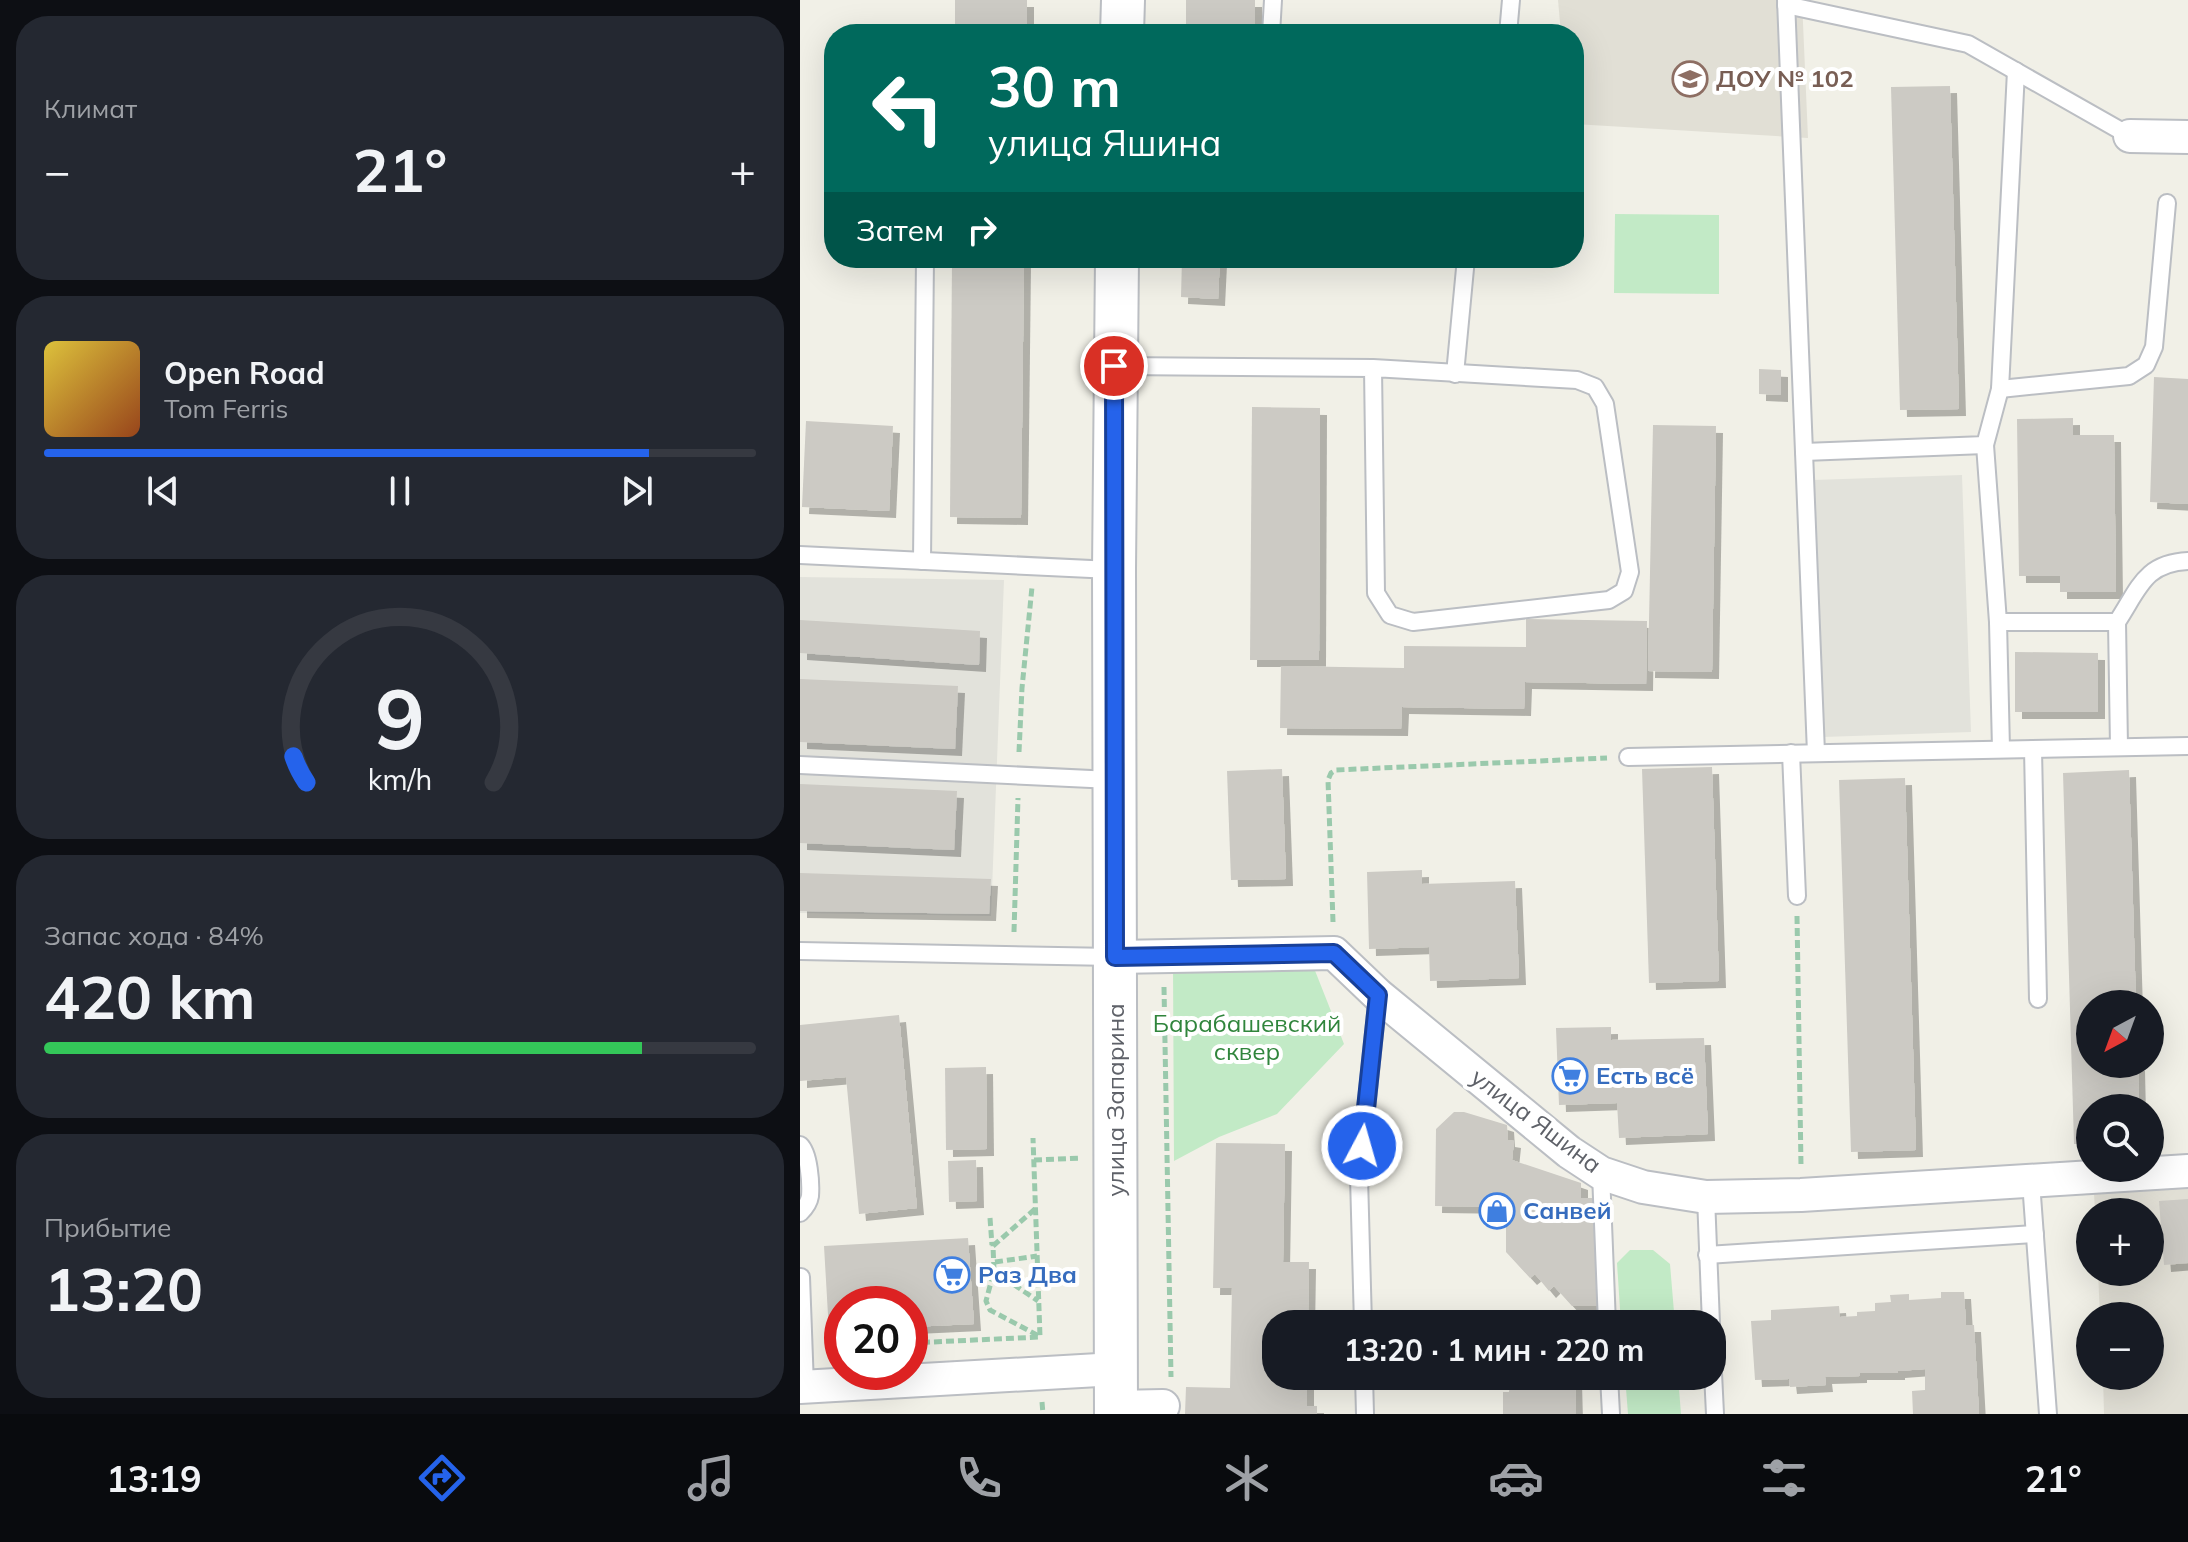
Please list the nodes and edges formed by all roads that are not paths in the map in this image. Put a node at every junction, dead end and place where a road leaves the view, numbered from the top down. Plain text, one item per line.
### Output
1 (1123, 0) edge
2 (1273, 0) edge
3 (1511, 0) edge
4 (1786, 3) edge
5 (1122, 24) edge
6 (1272, 24) edge
7 (1509, 24) edge
8 (2016, 71) junction
9 (2130, 136) joint
10 (2188, 137) edge
11 (2167, 203) dead end
12 (925, 268) edge
13 (1117, 268) edge
14 (1465, 268) edge
15 (1114, 366) junction
16 (1373, 368) junction
17 (1455, 374) junction
18 (2000, 389) junction
19 (1985, 445) junction
20 (1804, 452) junction
21 (800, 555) edge
22 (922, 561) junction
23 (2188, 561) edge
24 (1114, 570) junction
25 (1998, 622) junction
26 (2117, 622) junction
27 (2188, 746) edge
28 (2119, 747) junction
29 (2001, 749) junction
30 (2033, 749) junction
31 (1791, 753) junction
32 (1816, 753) junction
33 (1628, 757) road end
34 (800, 765) edge
35 (1114, 780) junction
36 (1797, 896) road end
37 (800, 951) edge
38 (1115, 957) junction
39 (1378, 995) junction
40 (2038, 999) dead end
41 (800, 1145) edge
42 (2188, 1171) edge
43 (1601, 1173) junction
44 (2031, 1182) junction
45 (1706, 1197) junction
46 (800, 1213) edge
47 (2035, 1234) junction
48 (1707, 1255) junction
49 (801, 1277) edge
50 (1363, 1310) edge
51 (1606, 1310) edge
52 (1710, 1310) edge
53 (803, 1387) edge
54 (1364, 1390) edge
55 (1610, 1390) edge
56 (1714, 1390) edge
57 (1167, 1395) road end
58 (1116, 1396) edge
59 (1365, 1414) edge
60 (1611, 1414) edge
61 (1715, 1414) edge
62 (2048, 1414) edge

1 - 5 street
2 - 6 lane
3 - 7 lane
4 - 8 lane
4 - 20 lane
8 - 9 lane
8 - 18 lane
9 - 10 street
11 - 18 lane
12 - 22 lane
13 - 15 street, улица Запарина
14 - 17 lane
15 - 16 lane
15 - 24 street, улица Запарина
16 - 17 lane
16 - 17 lane
18 - 19 lane
19 - 20 lane
19 - 25 lane
20 - 32 lane
21 - 22 lane
22 - 24 lane
23 - 26 lane
24 - 35 street, улица Запарина
25 - 26 lane
25 - 29 lane
26 - 28 lane
27 - 28 lane
28 - 30 lane
29 - 30 lane
29 - 32 lane
30 - 40 lane
31 - 32 lane
31 - 33 lane
31 - 36 lane
34 - 35 lane
35 - 38 street, улица Запарина
37 - 38 lane
38 - 39 street, улица Яшина
38 - 58 street, улица Запарина
39 - 43 street, улица Яшина
39 - 50 lane
41 - 46 lane
42 - 44 street, улица Яшина
43 - 45 street, улица Яшина
43 - 51 lane
44 - 45 street, улица Яшина
44 - 47 lane
45 - 48 lane
47 - 48 lane
47 - 62 lane
48 - 52 lane
49 - 53 lane
53 - 58 street
54 - 59 lane
55 - 60 lane
56 - 61 lane
57 - 58 street

